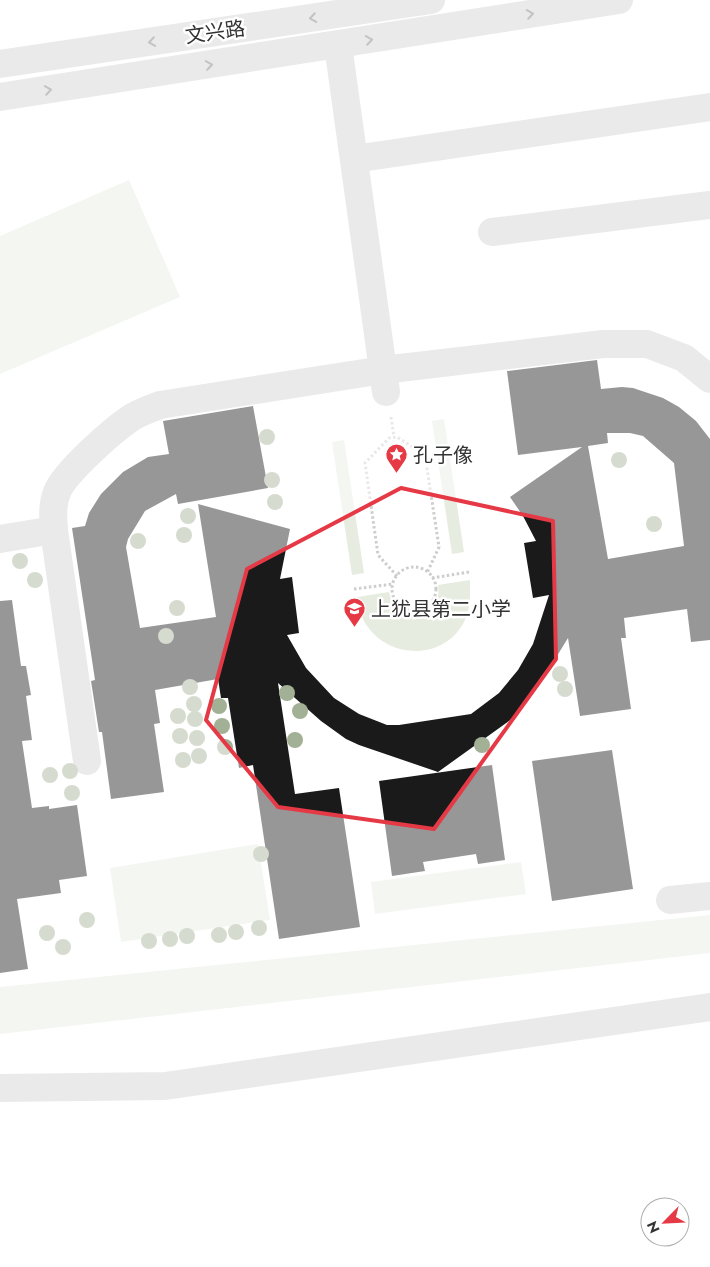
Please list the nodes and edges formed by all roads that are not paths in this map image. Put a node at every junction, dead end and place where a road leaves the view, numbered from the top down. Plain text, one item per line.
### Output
1 (431, 0) edge
2 (619, 0) edge
3 (338, 45) junction
4 (0, 64) edge
5 (0, 97) edge
6 (710, 107) edge
7 (354, 159) junction
8 (710, 205) edge
9 (492, 232) dead end
10 (710, 379) edge
11 (385, 381) junction
12 (54, 530) junction
13 (0, 539) edge
14 (86, 761) dead end
15 (710, 896) edge
16 (670, 900) dead end
17 (710, 1007) edge
18 (0, 1088) edge

1 -> 4 street, 文兴路
3 -> 2 street
5 -> 3 street
3 - 7 street
6 - 7 street
7 - 11 street
8 - 9 street
10 - 11 street
11 - 12 street
12 - 13 street
12 - 14 street
15 - 16 street
17 - 18 street

